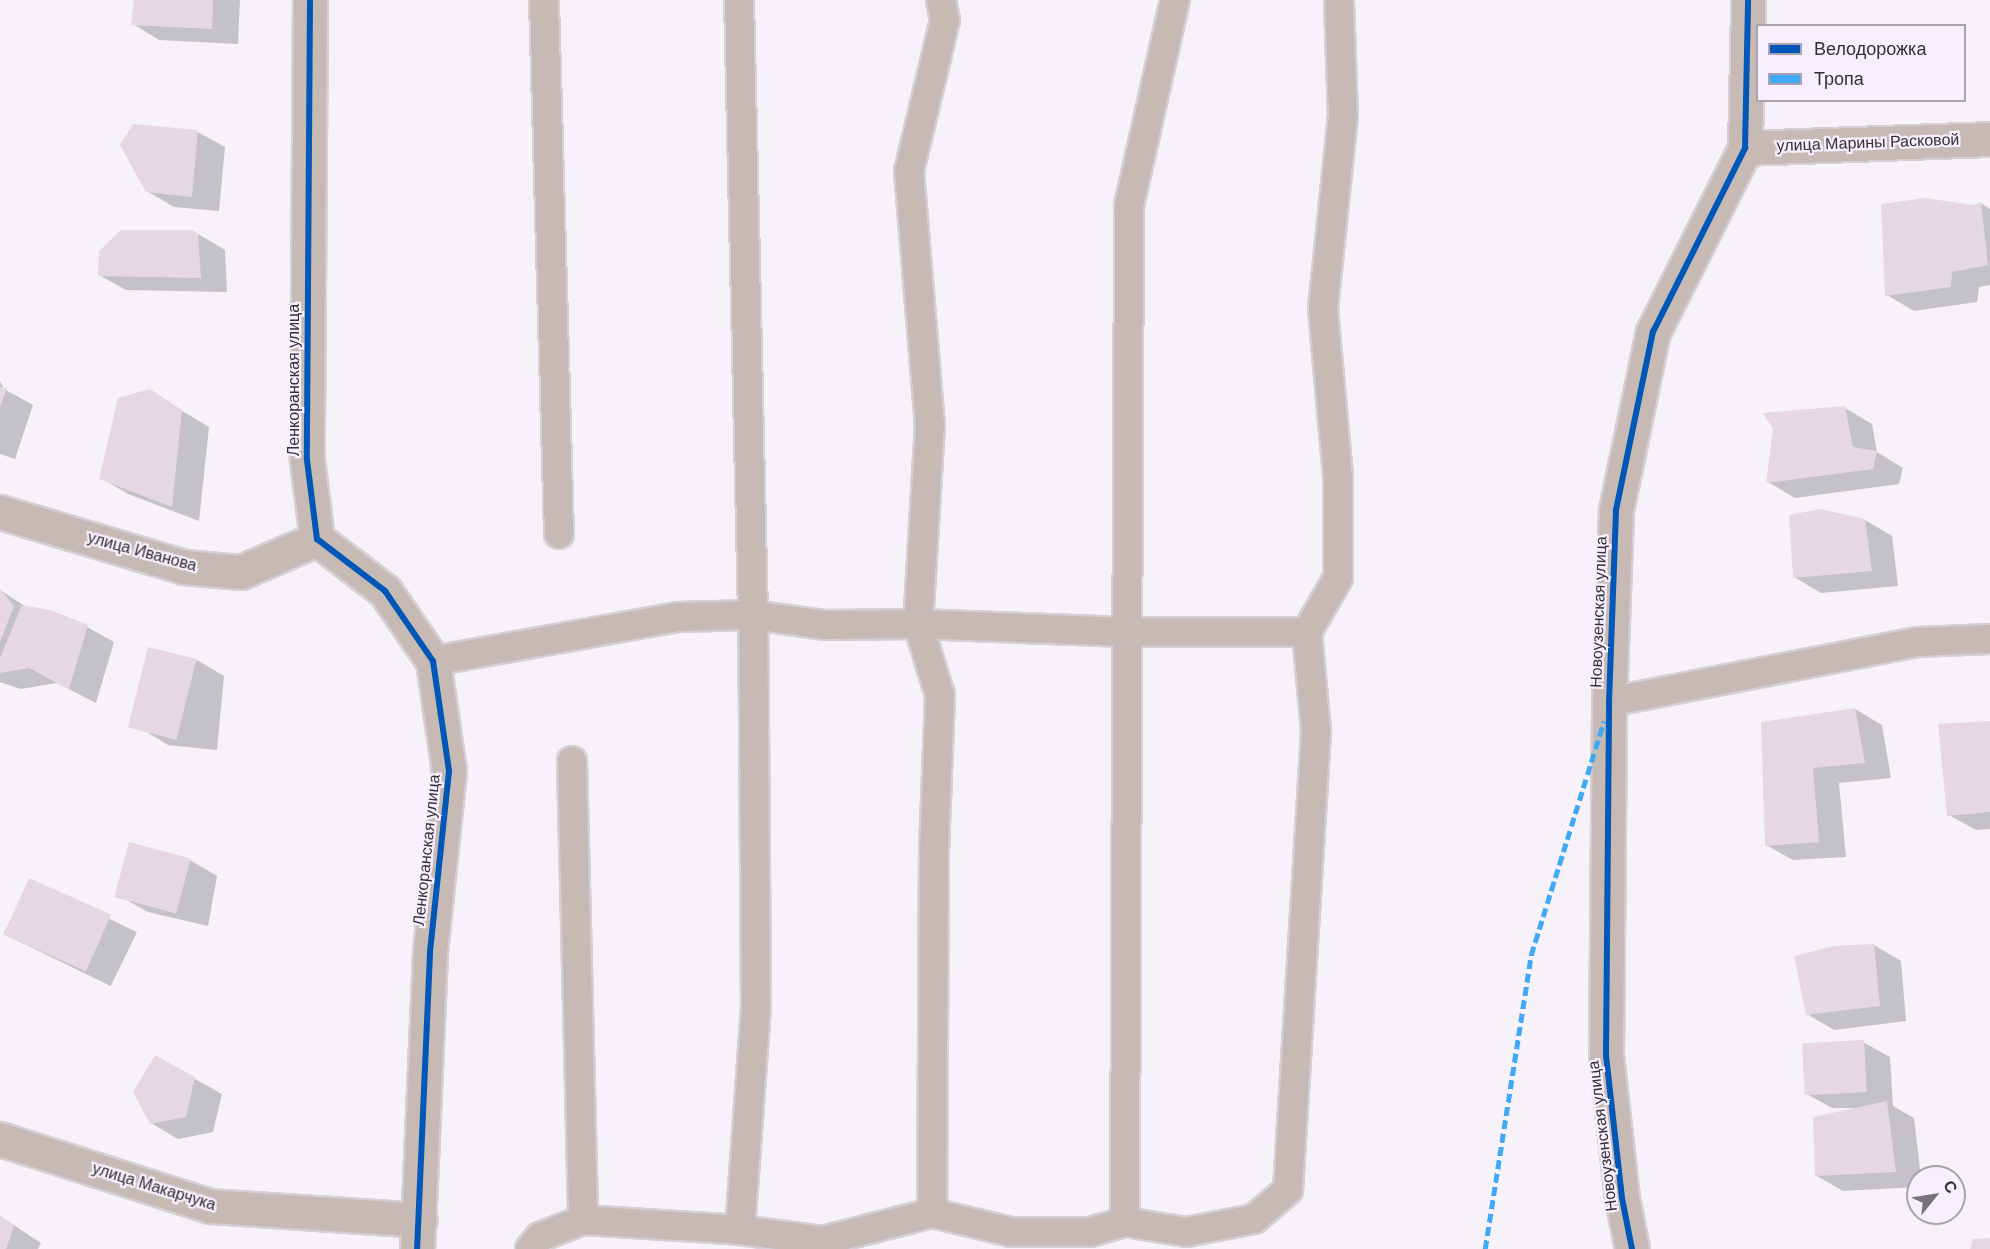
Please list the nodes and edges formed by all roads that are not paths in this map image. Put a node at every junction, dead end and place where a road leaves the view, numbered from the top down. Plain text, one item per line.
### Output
1 (310, 0) edge
2 (544, 0) edge
3 (739, 0) edge
4 (941, 0) edge
5 (1175, 0) edge
6 (1339, 0) edge
7 (1749, 0) edge
8 (1990, 139) edge
9 (1745, 148) junction
10 (0, 512) edge
11 (559, 534) dead end
12 (317, 539) junction
13 (753, 615) junction
14 (918, 624) junction
15 (1126, 632) junction
16 (1306, 632) junction
17 (1990, 639) edge
18 (433, 661) junction
19 (1609, 702) junction
20 (572, 761) dead end
21 (0, 1139) edge
22 (932, 1213) junction
23 (583, 1220) junction
24 (1125, 1222) junction
25 (740, 1230) junction
26 (419, 1235) edge
27 (530, 1249) edge
28 (1632, 1249) edge

1 - 12 street, Ленкоранская улица
2 - 11 lane
3 - 13 lane
4 - 14 lane
5 - 15 lane
6 - 16 lane
7 - 9 street, Новоузенская улица
8 - 9 street, улица Марины Расковой
9 - 19 street, Новоузенская улица
10 - 12 street, улица Иванова
12 - 18 street, Ленкоранская улица
13 - 14 lane
13 - 18 lane
13 - 25 lane
14 - 15 lane
14 - 22 lane
15 - 16 lane
15 - 24 lane
16 - 24 lane
17 - 19 lane
18 - 26 street, Ленкоранская улица
19 - 28 street, Новоузенская улица
20 - 23 lane
21 - 26 street, улица Макарчука
22 - 24 lane
22 - 25 lane
23 - 25 lane
23 - 27 lane

